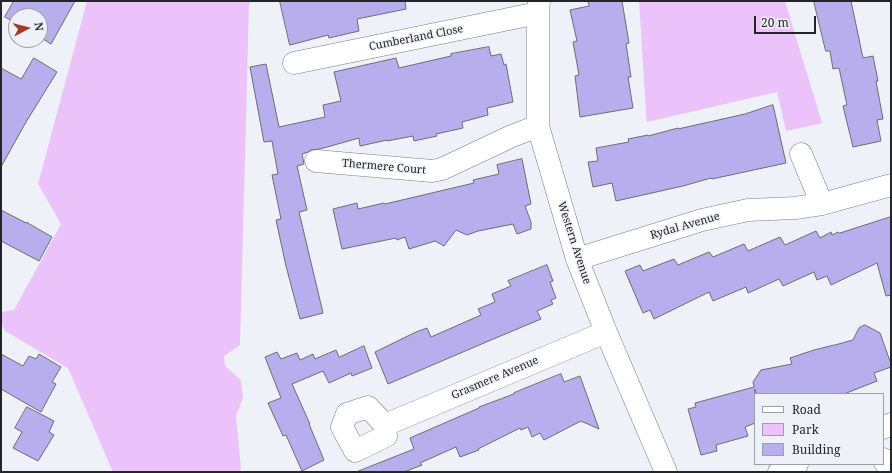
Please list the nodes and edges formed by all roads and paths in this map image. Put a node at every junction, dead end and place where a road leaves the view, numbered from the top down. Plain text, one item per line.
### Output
1 (539, 7) edge
2 (294, 63) dead end
3 (538, 126) junction
4 (801, 154) dead end
5 (316, 161) dead end
6 (891, 185) edge
7 (822, 204) junction
8 (577, 259) junction
9 (606, 332) junction
10 (385, 424) dead end
11 (884, 461) edge
12 (795, 465) edge
13 (666, 472) edge
14 (779, 472) edge
15 (891, 472) edge

1 - 2 street, Cumberland Close
1 - 3 street, Western Avenue
3 - 5 street, Thermere Court
3 - 8 street, Western Avenue
4 - 7 street
6 - 7 street, Rydal Avenue
7 - 8 street, Rydal Avenue
8 - 9 street, Western Avenue
9 - 10 street, Grasmere Avenue
9 - 13 street, Western Avenue
11 - 15 street
12 - 14 street

